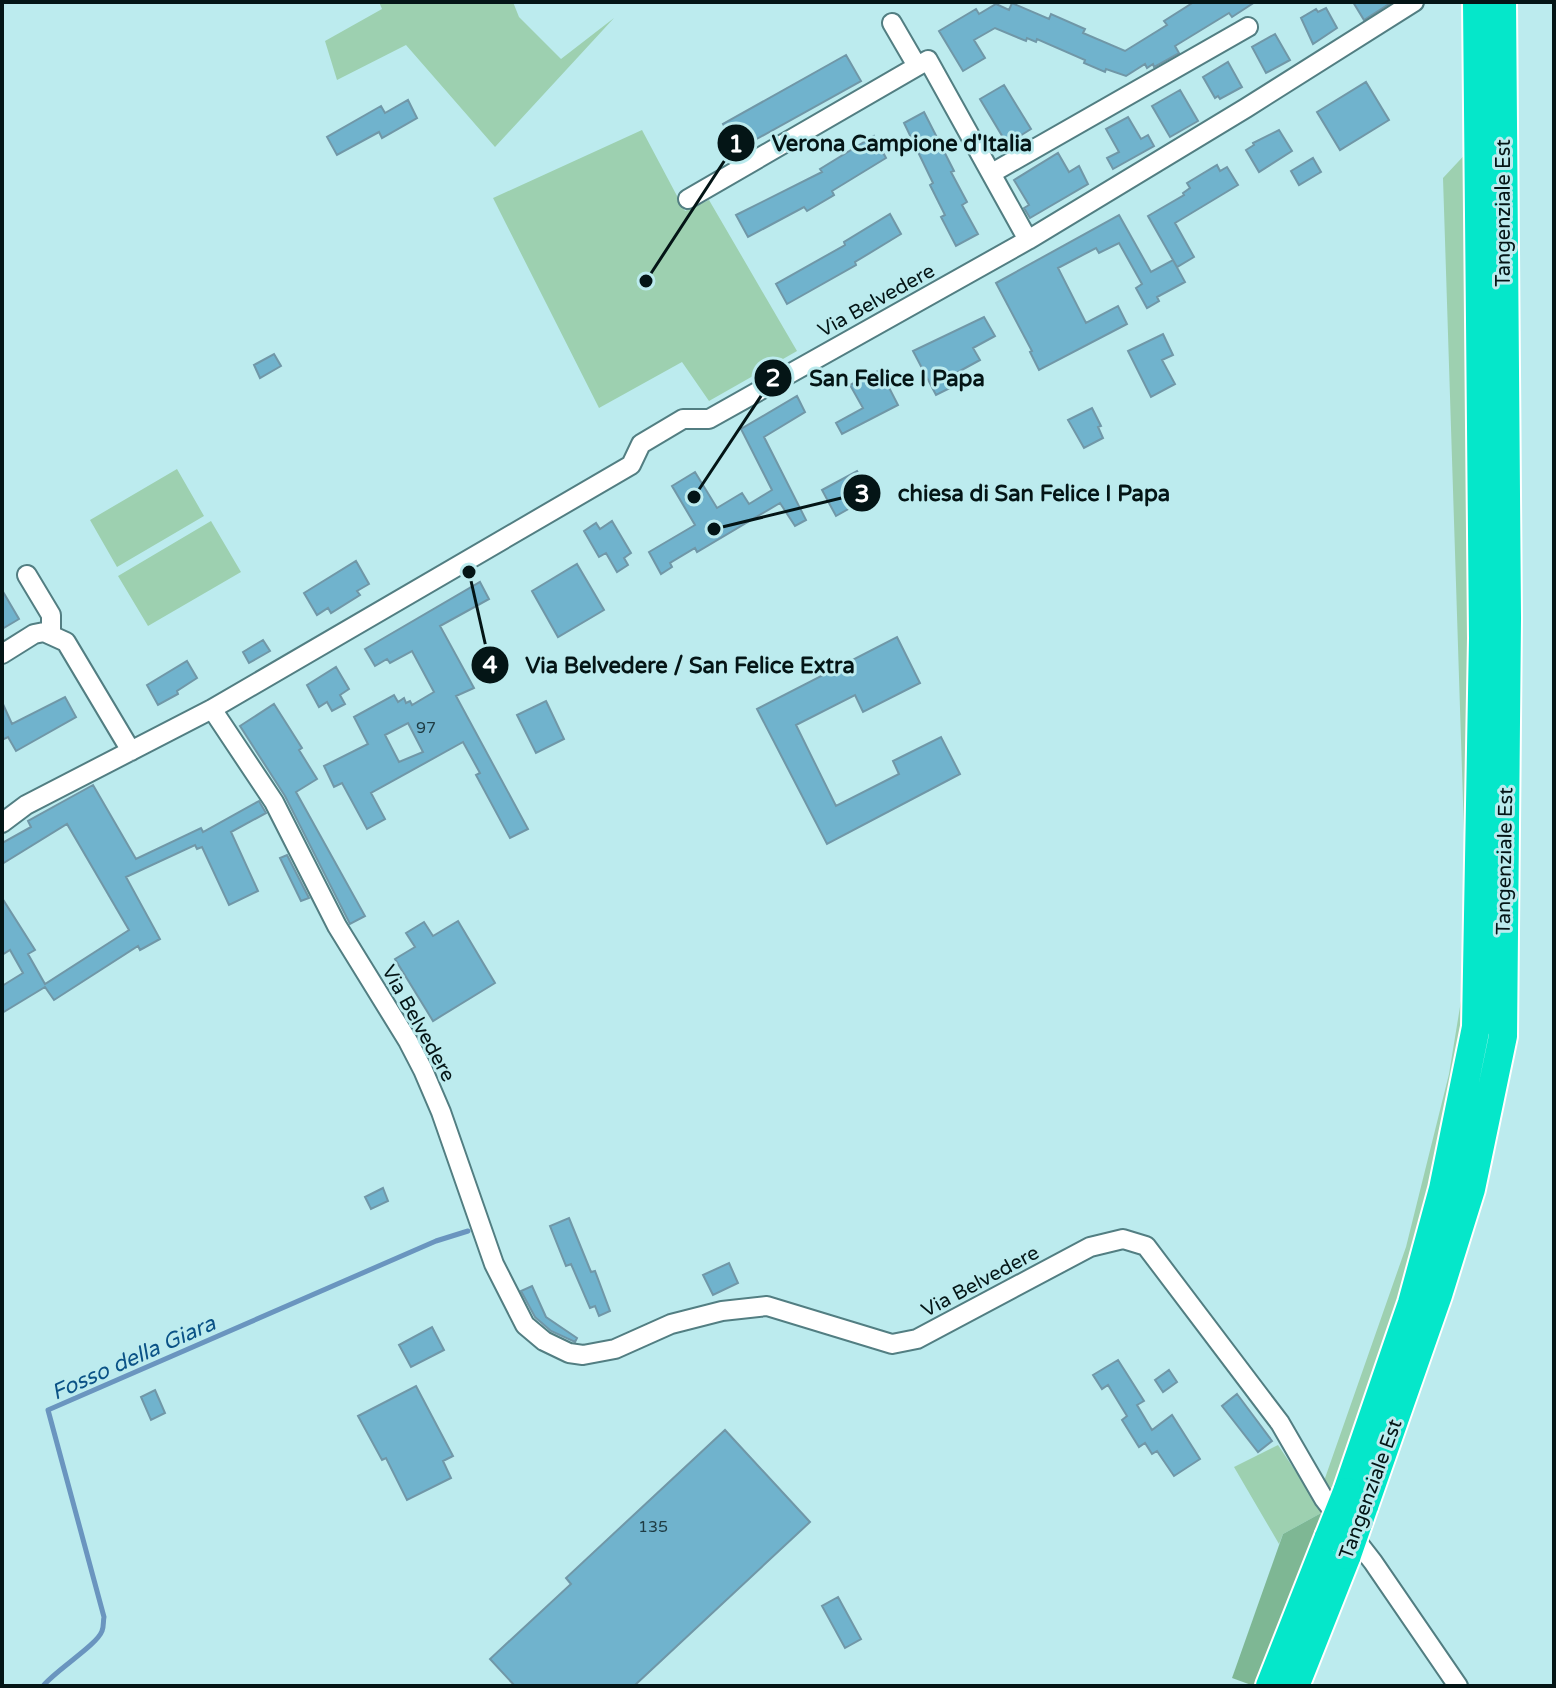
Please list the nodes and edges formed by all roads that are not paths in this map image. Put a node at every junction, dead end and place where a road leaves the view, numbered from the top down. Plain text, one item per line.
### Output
1 (1414, 2) edge
2 (1477, 2) edge
3 (1502, 2) edge
4 (892, 23) dead end
5 (1248, 27) dead end
6 (917, 66) junction
7 (992, 173) junction
8 (688, 199) dead end
9 (1028, 240) junction
10 (27, 575) dead end
11 (51, 633) junction
12 (2, 654) edge
13 (212, 709) junction
14 (131, 751) junction
15 (2, 823) edge
16 (1355, 1499) junction
17 (1338, 1546) junction
18 (1270, 1686) edge
19 (1295, 1686) edge
20 (1458, 1686) edge

1 - 9 street, Via Belvedere
2 - 16 highway, Tangenziale Est
3 - 16 highway, Tangenziale Est
4 - 6 street
5 - 7 street
6 - 7 street
6 - 8 street
7 - 9 street
9 - 13 street, Via Belvedere
10 - 11 street
11 - 12 street
11 - 14 street
13 - 14 street, Via Belvedere
13 - 20 street, Via Belvedere
14 - 15 street, Via Belvedere
16 - 17 highway, Tangenziale Est, bridge
17 - 18 highway, Tangenziale Est
17 - 19 highway, Tangenziale Est

